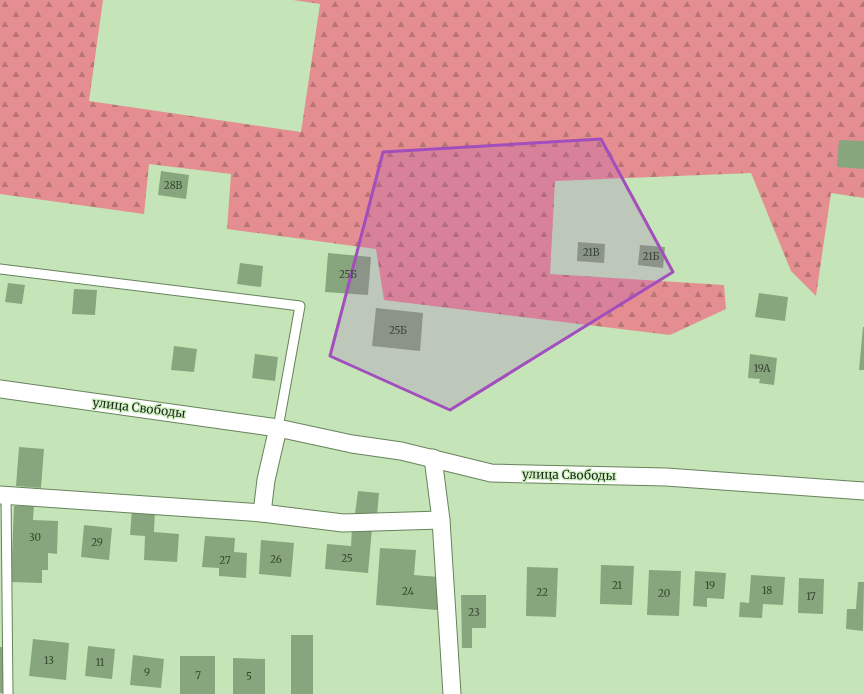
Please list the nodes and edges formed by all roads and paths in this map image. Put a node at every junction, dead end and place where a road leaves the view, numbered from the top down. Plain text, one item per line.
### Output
1 (0, 270) edge
2 (0, 388) edge
3 (278, 428) junction
4 (433, 458) junction
5 (864, 491) edge
6 (3, 495) edge
7 (262, 513) junction
8 (441, 520) junction
9 (8, 694) edge
10 (452, 694) edge

1 - 3 lane
2 - 3 street, улица Свободы
3 - 4 street, улица Свободы
3 - 7 street
4 - 5 street, улица Свободы
4 - 8 street
6 - 7 street
6 - 9 lane
7 - 8 street
8 - 10 street

